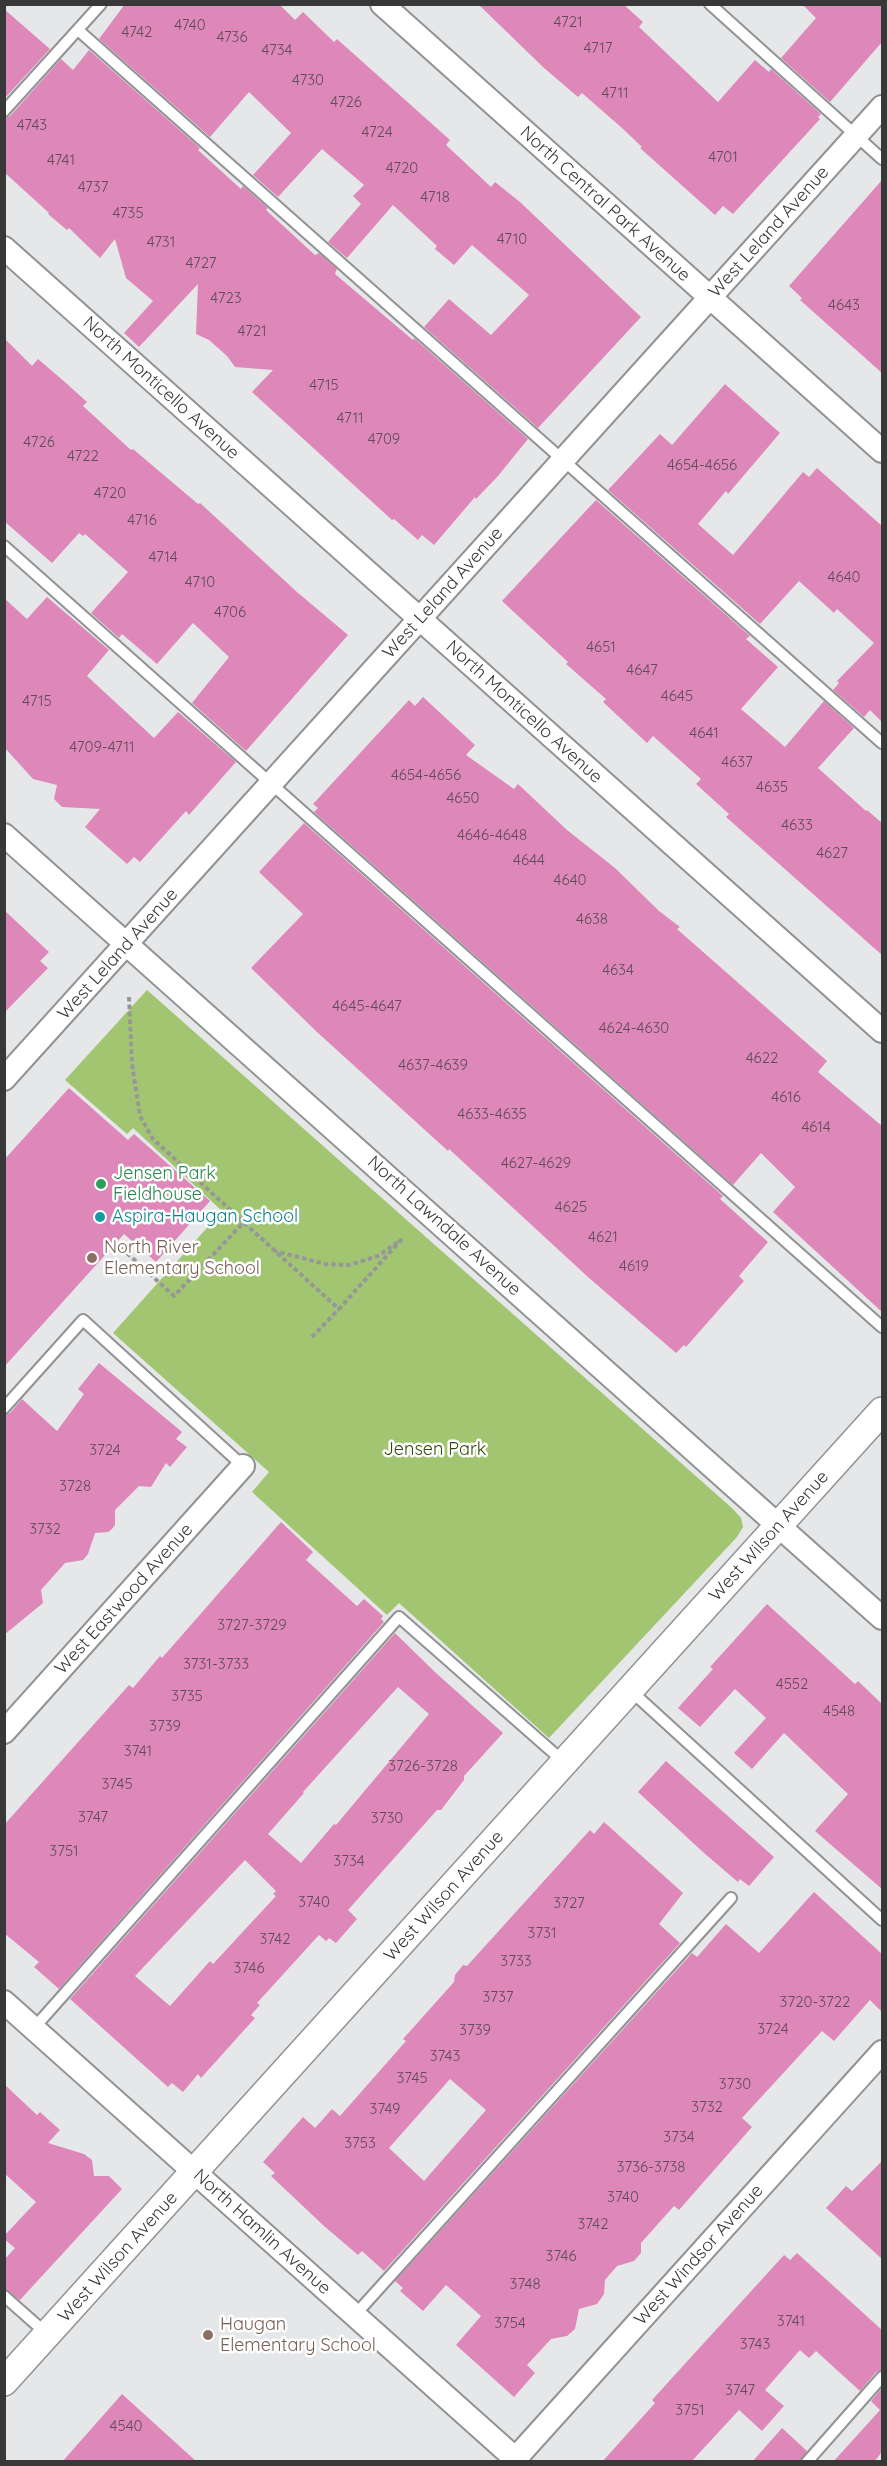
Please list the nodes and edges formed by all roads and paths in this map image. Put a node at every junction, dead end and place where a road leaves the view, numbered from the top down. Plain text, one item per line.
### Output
1 (101, 4) edge
2 (382, 4) edge
3 (710, 4) edge
4 (78, 30) junction
5 (882, 107) edge
6 (4, 111) edge
7 (857, 135) junction
8 (882, 159) edge
9 (4, 248) edge
10 (710, 297) junction
11 (882, 451) edge
12 (563, 460) junction
13 (4, 546) edge
14 (420, 618) junction
15 (882, 743) edge
16 (271, 783) junction
17 (4, 835) edge
18 (126, 944) junction
19 (129, 997) dead end
20 (882, 1031) edge
21 (4, 1079) edge
22 (243, 1222) junction
23 (116, 1243) dead end
24 (274, 1251) junction
25 (339, 1309) junction
26 (882, 1327) edge
27 (312, 1337) dead end
28 (4, 1408) edge
29 (882, 1411) edge
30 (243, 1466) joint
31 (779, 1526) junction
32 (882, 1618) edge
33 (630, 1690) junction
34 (4, 1732) edge
35 (564, 1762) junction
36 (731, 1898) dead end
37 (882, 1920) edge
38 (4, 2002) edge
39 (34, 2028) junction
40 (882, 2052) edge
41 (195, 2172) junction
42 (4, 2296) edge
43 (355, 2315) junction
44 (48, 2334) junction
45 (882, 2377) edge
46 (4, 2382) edge
47 (517, 2460) edge
48 (807, 2462) edge

1 - 4 lane
2 - 10 street, North Central Park Avenue
3 - 7 lane
4 - 6 lane
4 - 12 lane
5 - 7 street, West Leland Avenue
7 - 8 lane
7 - 10 street, West Leland Avenue
9 - 14 street, North Monticello Avenue
10 - 11 street, North Central Park Avenue
10 - 12 street, West Leland Avenue
12 - 14 street, West Leland Avenue
12 - 15 lane
13 - 16 lane
14 - 16 street, West Leland Avenue
14 - 20 street, North Monticello Avenue
16 - 18 street, West Leland Avenue
16 - 26 lane
17 - 18 street, North Lawndale Avenue
18 - 21 street, West Leland Avenue
18 - 31 street, North Lawndale Avenue
19 - 22 path
22 - 23 path
22 - 24 path
24 - 25 path
24 - 25 path
25 - 27 path
28 - 30 lane
29 - 31 street, West Wilson Avenue
30 - 34 street, West Eastwood Avenue
31 - 32 street, North Lawndale Avenue
31 - 33 street, West Wilson Avenue
33 - 35 street, West Wilson Avenue
33 - 37 lane
35 - 39 lane
35 - 41 street, West Wilson Avenue
36 - 43 lane
38 - 39 street, North Hamlin Avenue
39 - 41 street, North Hamlin Avenue
40 - 47 street, West Windsor Avenue
41 - 43 street, North Hamlin Avenue
41 - 44 street, West Wilson Avenue
42 - 44 lane
43 - 47 street, North Hamlin Avenue
44 - 46 street, West Wilson Avenue
45 - 48 lane

